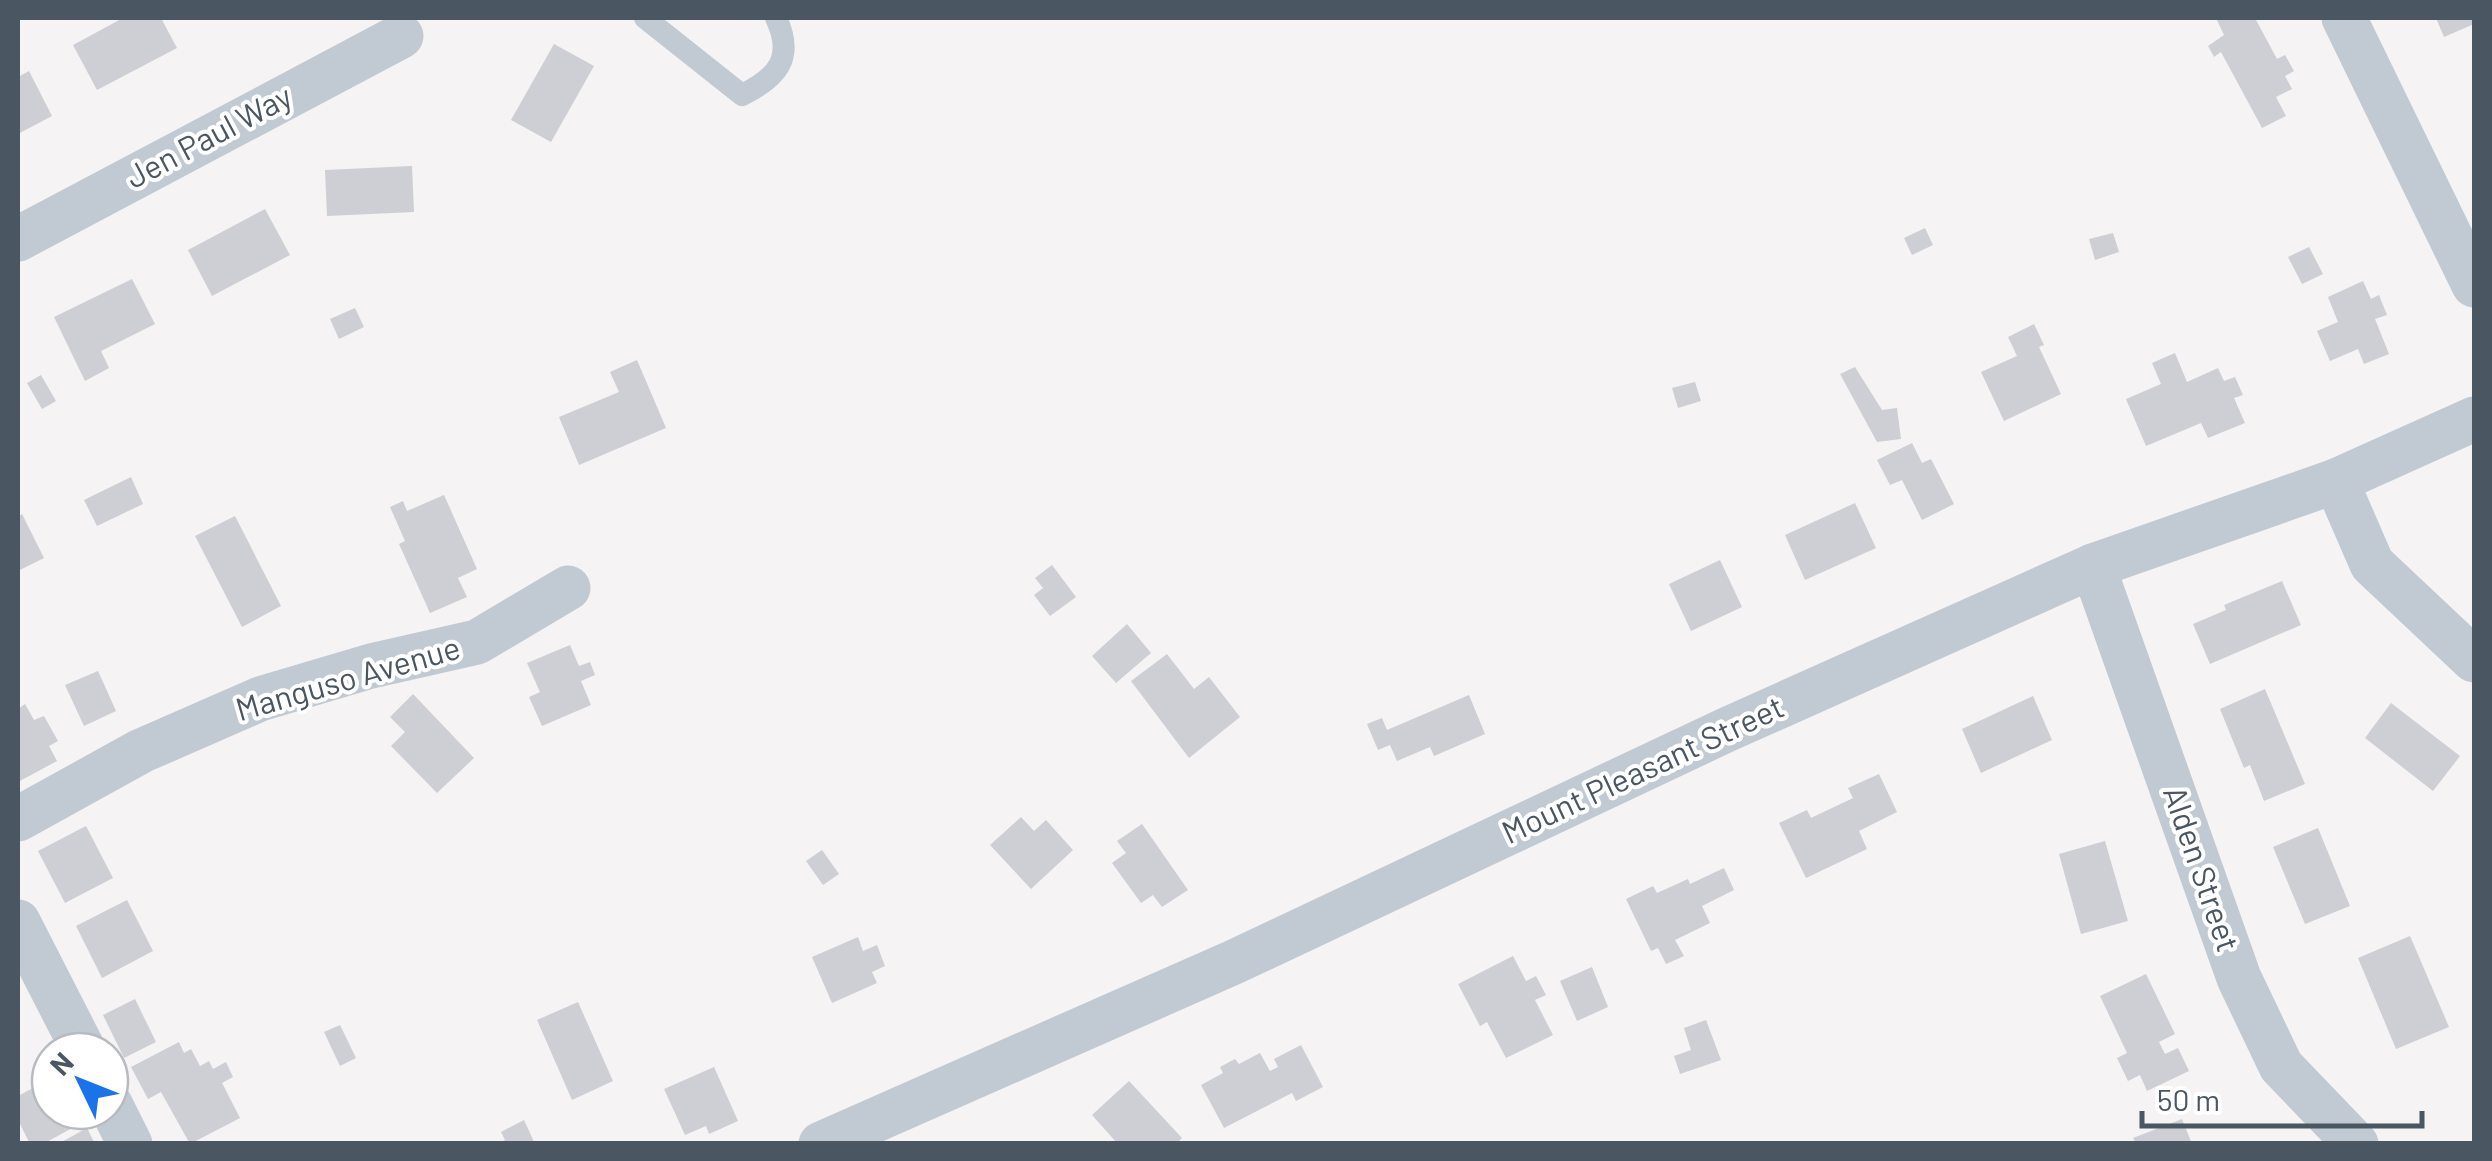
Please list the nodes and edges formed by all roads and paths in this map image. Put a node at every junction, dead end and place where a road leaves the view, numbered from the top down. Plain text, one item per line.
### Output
1 (644, 18) edge
2 (776, 18) edge
3 (2344, 18) edge
4 (401, 36) dead end
5 (18, 238) edge
6 (2474, 284) edge
7 (2474, 419) edge
8 (2336, 481) junction
9 (2092, 566) junction
10 (568, 588) dead end
11 (2474, 660) edge
12 (18, 818) edge
13 (18, 922) edge
14 (74, 1031) edge
15 (821, 1144) edge
16 (2356, 1144) edge

1 - 2 lane
3 - 6 street
4 - 5 street, Jen Paul Way
7 - 8 street, Mount Pleasant Street
8 - 9 street, Mount Pleasant Street
8 - 11 street
9 - 15 street, Mount Pleasant Street
9 - 16 street, Alden Street
10 - 12 street, Manguso Avenue
13 - 14 street

